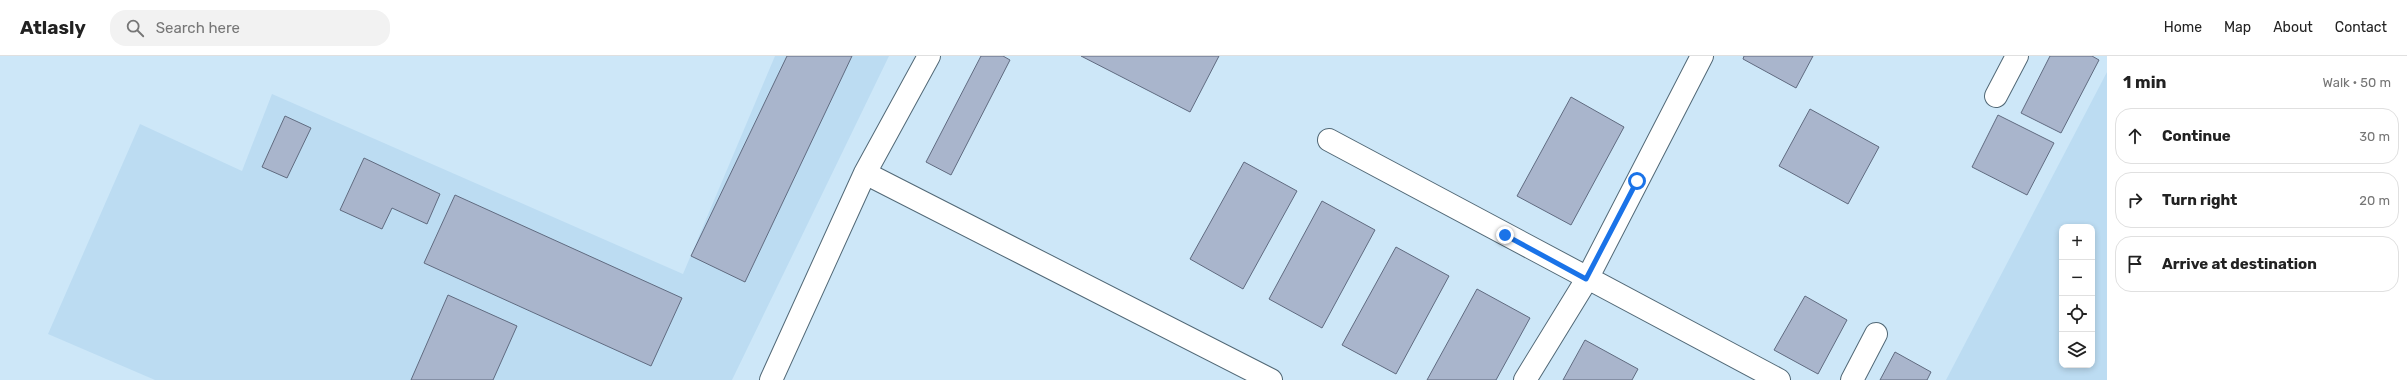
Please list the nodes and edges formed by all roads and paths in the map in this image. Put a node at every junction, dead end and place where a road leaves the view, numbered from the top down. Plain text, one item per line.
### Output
1 (929, 56) edge
2 (1702, 56) edge
3 (2017, 56) edge
4 (1996, 96) dead end
5 (1329, 140) dead end
6 (865, 173) junction
7 (1586, 279) junction
8 (1876, 334) dead end
9 (771, 380) edge
10 (1271, 380) edge
11 (1525, 380) edge
12 (1779, 380) edge
13 (1852, 380) edge

1 - 6 street
2 - 7 street
3 - 4 street
5 - 7 street
6 - 9 street
6 - 10 street
7 - 11 street
7 - 12 street
8 - 13 street

